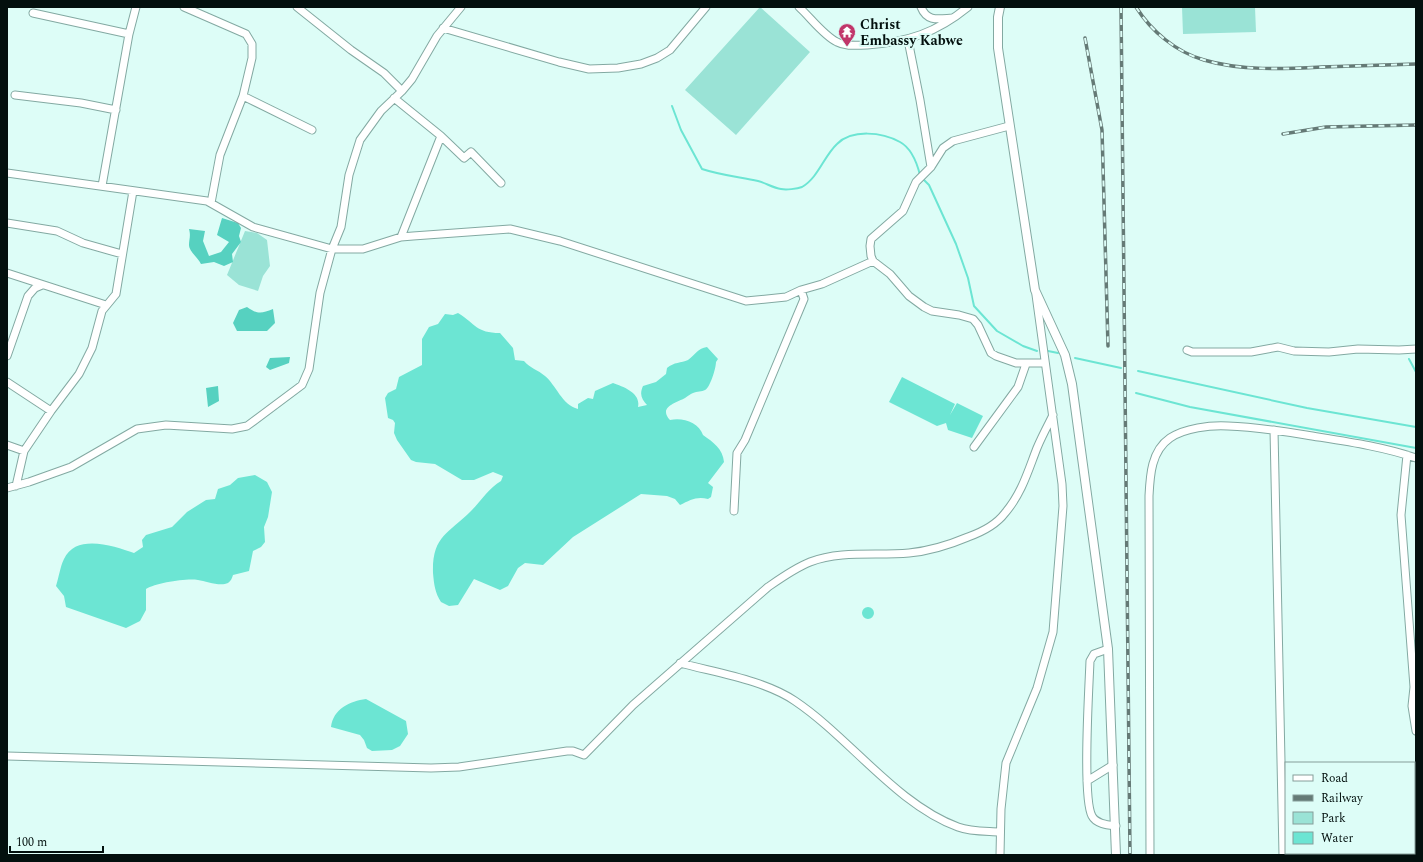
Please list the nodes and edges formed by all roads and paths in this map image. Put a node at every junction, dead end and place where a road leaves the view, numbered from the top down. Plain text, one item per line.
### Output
1 (136, 7) edge
2 (184, 7) edge
3 (297, 7) edge
4 (461, 7) edge
5 (706, 7) edge
6 (799, 7) edge
7 (920, 7) edge
8 (968, 7) edge
9 (1000, 7) edge
10 (33, 13) dead end
11 (954, 18) junction
12 (443, 28) junction
13 (129, 34) junction
14 (908, 40) junction
15 (402, 91) junction
16 (16, 95) dead end
17 (243, 96) junction
18 (394, 98) junction
19 (116, 110) junction
20 (1009, 126) junction
21 (312, 130) dead end
22 (441, 136) junction
23 (929, 169) junction
24 (7, 173) edge
25 (501, 182) dead end
26 (102, 186) junction
27 (133, 191) junction
28 (211, 203) junction
29 (7, 223) edge
30 (402, 237) junction
31 (332, 249) junction
32 (122, 254) junction
33 (873, 261) junction
34 (7, 273) edge
35 (42, 285) junction
36 (801, 290) junction
37 (1035, 290) junction
38 (106, 305) junction
39 (1187, 350) dead end
40 (1415, 352) edge
41 (7, 356) edge
42 (1045, 363) junction
43 (1026, 364) junction
44 (7, 382) edge
45 (51, 411) junction
46 (1053, 414) junction
47 (1274, 430) junction
48 (7, 445) edge
49 (974, 447) dead end
50 (24, 451) junction
51 (1407, 455) junction
52 (1416, 458) edge
53 (16, 486) junction
54 (7, 488) edge
55 (734, 511) dead end
56 (1108, 649) junction
57 (680, 663) junction
58 (1416, 731) edge
59 (7, 756) edge
60 (1113, 765) junction
61 (1087, 781) junction
62 (1116, 826) junction
63 (1000, 832) junction
64 (1000, 855) edge
65 (1116, 855) edge
66 (1150, 855) edge
67 (1283, 855) edge

1 - 13 street
2 - 17 street
3 - 15 street
4 - 12 street
5 - 12 street
6 - 14 street
7 - 11 street
8 - 11 street
9 - 20 street
10 - 13 street
11 - 14 street
12 - 15 street
13 - 19 street
14 - 23 street
15 - 18 street
16 - 19 street
17 - 21 street
17 - 28 street
18 - 22 street
18 - 31 street
19 - 26 street
20 - 23 street
20 - 37 street
22 - 25 street
22 - 30 street
23 - 33 street
24 - 26 street
26 - 27 street
27 - 28 street
27 - 32 street
28 - 31 street
29 - 32 street
30 - 31 street
30 - 36 street
31 - 53 street
32 - 38 street
33 - 36 street
33 - 43 street
34 - 35 street
35 - 38 street
35 - 41 street
36 - 55 street
37 - 42 street
37 - 56 street
38 - 45 street
39 - 40 street
42 - 43 street
42 - 46 street
43 - 49 street
44 - 45 street
45 - 50 street
46 - 57 street
46 - 63 street
47 - 51 street
47 - 66 street
47 - 67 street
48 - 50 street
50 - 53 street
51 - 52 street
51 - 58 street
53 - 54 street
56 - 60 street
56 - 61 street
57 - 59 street
57 - 63 street
60 - 61 street
60 - 62 street
61 - 62 street
62 - 65 street
63 - 64 street

